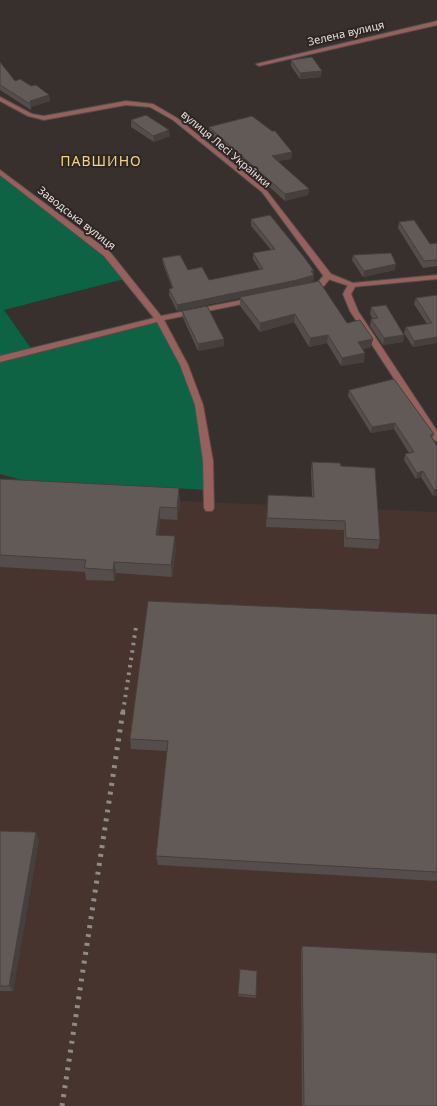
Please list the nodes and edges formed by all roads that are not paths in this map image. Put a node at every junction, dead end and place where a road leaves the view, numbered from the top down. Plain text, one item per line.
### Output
1 (437, 23) edge
2 (260, 64) dead end
3 (0, 100) edge
4 (0, 172) edge
5 (328, 276) junction
6 (437, 277) edge
7 (352, 285) junction
8 (297, 290) edge
9 (260, 298) edge
10 (159, 319) junction
11 (0, 359) edge
12 (437, 438) edge
13 (209, 508) dead end

1 - 2 street, Зелена вулиця
3 - 5 street, вулиця Лесі Українки
4 - 10 street, Заводська вулиця
5 - 7 street
5 - 8 street
6 - 7 street
7 - 12 street
9 - 10 street
10 - 11 street
10 - 13 street, Заводська вулиця

